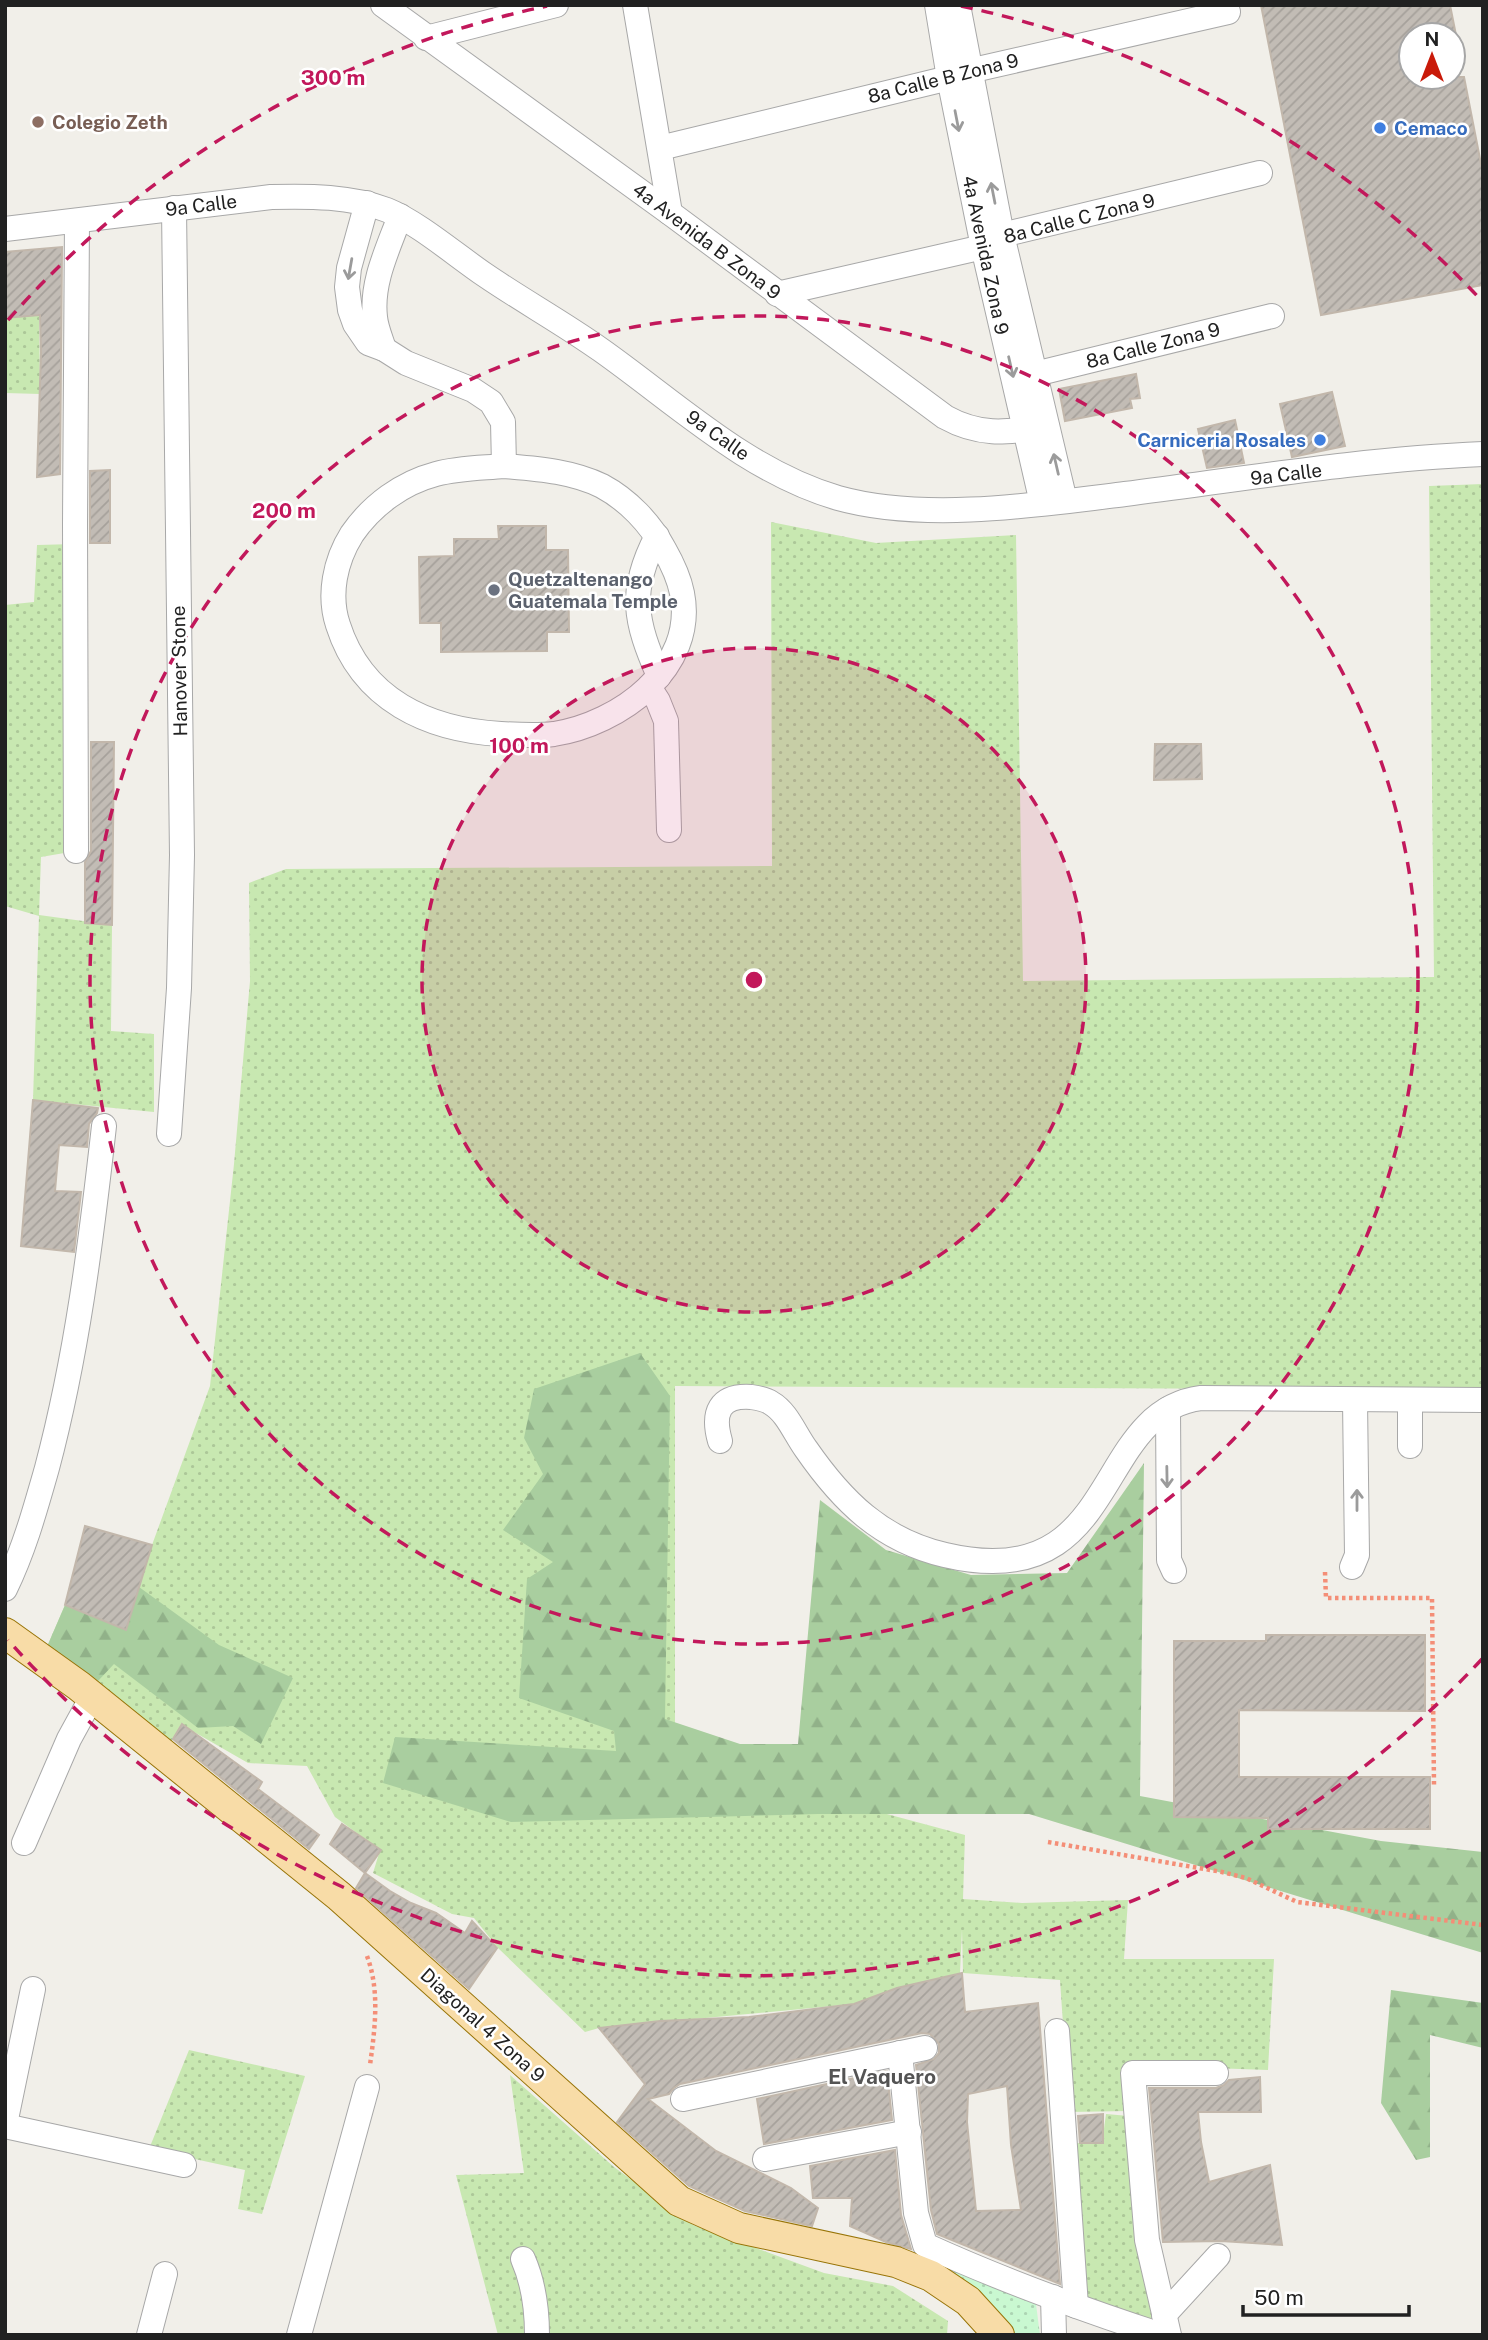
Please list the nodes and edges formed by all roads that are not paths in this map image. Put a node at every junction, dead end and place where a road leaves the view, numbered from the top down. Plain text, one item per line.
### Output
1 (383, 5) edge
2 (556, 5) edge
3 (635, 5) edge
4 (937, 5) edge
5 (958, 5) edge
6 (1228, 12) dead end
7 (426, 38) junction
8 (959, 74) junction
9 (660, 148) junction
10 (1259, 173) dead end
11 (367, 204) junction
12 (174, 208) junction
13 (670, 213) junction
14 (400, 216) junction
15 (77, 221) junction
16 (5, 229) edge
17 (992, 241) junction
18 (777, 293) junction
19 (1272, 316) dead end
20 (384, 349) junction
21 (1035, 374) junction
22 (1037, 428) junction
23 (1483, 454) edge
24 (504, 466) junction
25 (1053, 502) junction
26 (657, 536) junction
27 (654, 682) junction
28 (669, 830) dead end
29 (76, 851) dead end
30 (104, 1126) dead end
31 (169, 1134) dead end
32 (1355, 1400) junction
33 (1483, 1400) edge
34 (1410, 1401) junction
35 (1168, 1409) junction
36 (720, 1441) dead end
37 (1410, 1446) dead end
38 (1352, 1567) dead end
39 (1174, 1571) dead end
40 (5, 1589) edge
41 (5, 1633) edge
42 (92, 1697) junction
43 (24, 1843) dead end
44 (33, 1989) dead end
45 (1057, 2031) dead end
46 (925, 2048) dead end
47 (900, 2053) junction
48 (1216, 2073) dead end
49 (367, 2087) road end
50 (683, 2099) dead end
51 (5, 2125) edge
52 (909, 2132) junction
53 (765, 2159) dead end
54 (184, 2165) dead end
55 (1218, 2256) dead end
56 (523, 2259) dead end
57 (165, 2274) dead end
58 (1053, 2297) junction
59 (1076, 2306) junction
60 (1165, 2328) edge
61 (149, 2335) edge
62 (299, 2335) edge
63 (537, 2335) edge
64 (999, 2335) edge
65 (1054, 2335) edge

1 - 7 street, 4a Avenida B Zona 9
2 - 7 street
3 - 9 street
4 - 8 street, 4a Avenida Zona 9
5 - 8 street, 4a Avenida Zona 9
6 - 8 street, 8a Calle B Zona 9
7 - 13 street, 4a Avenida B Zona 9
8 - 9 street, 8a Calle B Zona 9
8 - 17 street, 4a Avenida Zona 9
9 - 13 street
10 - 17 street, 8a Calle C Zona 9
11 - 12 street, 9a Calle
11 - 14 street, 9a Calle
11 -> 20 street
12 - 15 street, 9a Calle
12 - 31 street, Hanover Stone
13 - 18 street, 4a Avenida B Zona 9
14 - 20 street
14 - 25 street, 9a Calle
15 - 16 street, 9a Calle
15 - 29 street
17 - 18 street, 8a Calle C Zona 9
17 - 21 street, 4a Avenida Zona 9
17 -> 22 street, 4a Avenida Zona 9
18 - 22 street, 4a Avenida B Zona 9
19 - 21 street, 8a Calle Zona 9
20 - 24 street
21 - 22 street, 4a Avenida Zona 9
22 - 25 street, 4a Avenida Zona 9
23 - 25 street, 9a Calle
24 - 26 street
24 - 27 street
26 - 27 street
26 - 27 street
27 - 28 street
30 - 40 street
32 - 34 street
32 - 35 street
38 -> 32 street
33 - 34 street
34 - 37 street
35 - 36 street
35 -> 39 street
41 - 42 main road, Diagonal 4 Zona 9
42 - 43 street
42 - 64 main road, Diagonal 4 Zona 9
44 - 51 street
45 - 59 street
46 - 47 street
47 - 50 street
47 - 52 street
48 - 60 street
49 - 62 street
51 - 54 street
52 - 53 street
52 - 58 street
55 - 60 street
56 - 63 street
57 - 61 street
58 - 59 street
58 - 65 street
59 - 60 street

